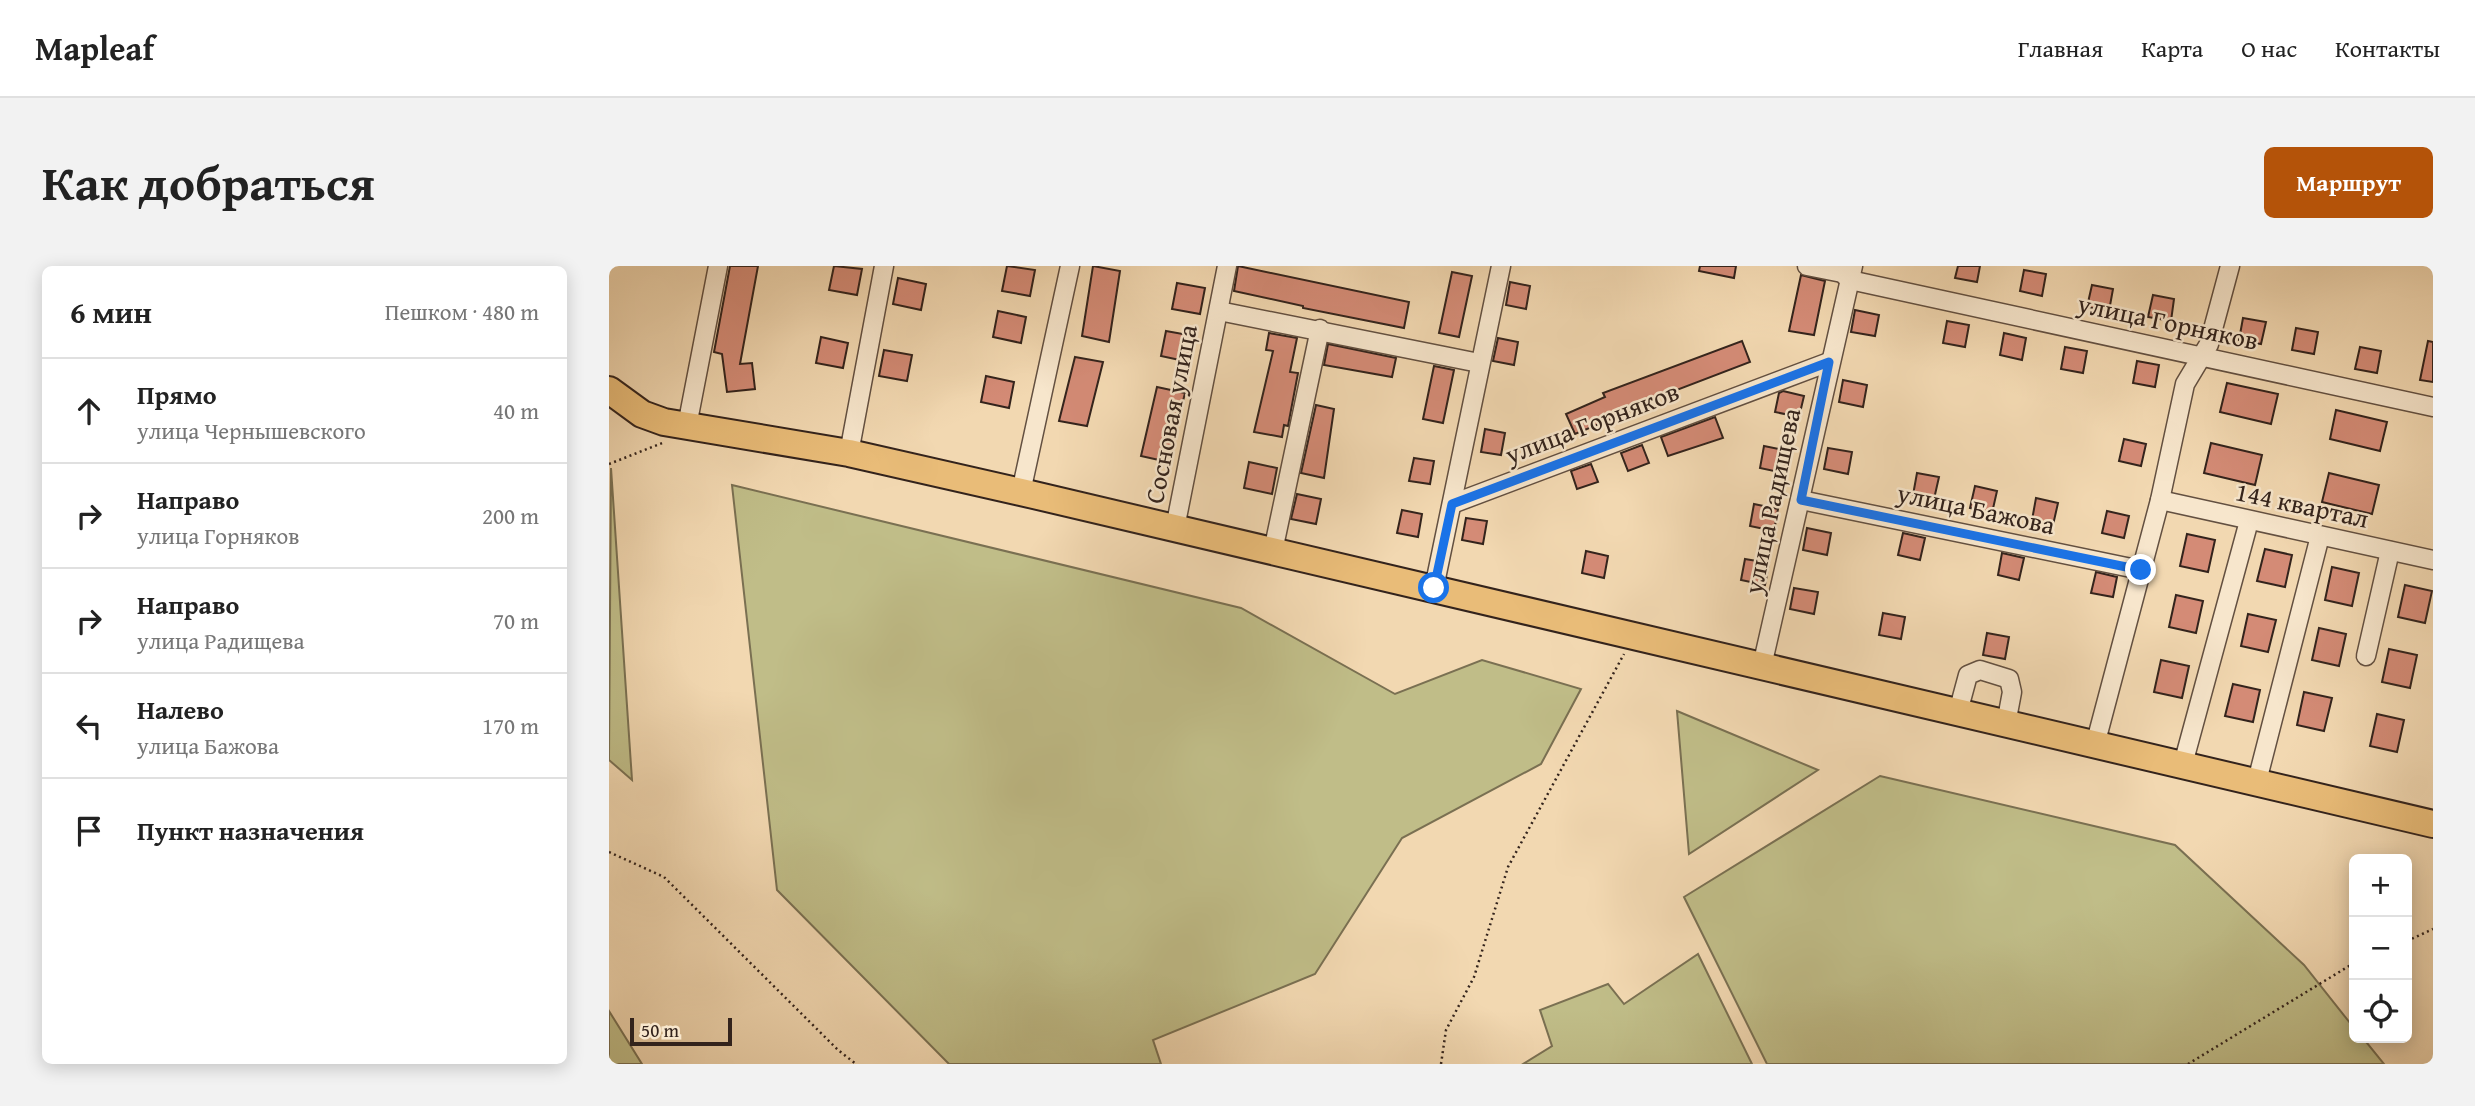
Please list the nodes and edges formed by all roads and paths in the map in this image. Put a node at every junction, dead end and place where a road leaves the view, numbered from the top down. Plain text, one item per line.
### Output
1 (718, 266) edge
2 (884, 266) edge
3 (1070, 266) edge
4 (1227, 266) edge
5 (1501, 266) edge
6 (1807, 266) edge
7 (2230, 266) edge
8 (1851, 273) edge
9 (1219, 311) junction
10 (1319, 329) junction
11 (2200, 356) junction
12 (1829, 362) junction
13 (1479, 363) junction
14 (609, 390) edge
15 (2433, 407) edge
16 (687, 426) junction
17 (849, 453) junction
18 (609, 464) edge
19 (1021, 492) junction
20 (1801, 500) junction
21 (2160, 500) junction
22 (1452, 504) junction
23 (2249, 521) junction
24 (1175, 528) junction
25 (2320, 536) junction
26 (1273, 551) junction
27 (2390, 551) junction
28 (2433, 560) edge
29 (2141, 570) junction
30 (1434, 588) junction
31 (1634, 636) junction
32 (2366, 656) dead end
33 (1762, 666) junction
34 (1958, 712) junction
35 (2006, 724) junction
36 (2095, 745) junction
37 (2183, 764) junction
38 (2257, 781) junction
39 (2433, 824) edge
40 (609, 852) edge
41 (2433, 929) edge
42 (2412, 938) edge
43 (2349, 966) edge
44 (856, 1064) edge
45 (1441, 1064) edge
46 (2188, 1064) edge

1 - 16 street
2 - 17 street
3 - 19 street
4 - 9 street, Сосновая улица
5 - 13 street
6 - 8 street, улица Горняков
7 - 11 street
8 - 11 street, улица Горняков
8 - 12 street, улица Радищева
9 - 10 street, Сосновая улица
9 - 24 street, Сосновая улица
10 - 13 street, Сосновая улица
10 - 26 street
11 - 15 street, улица Горняков
11 - 21 street
12 - 20 street, улица Радищева
12 - 22 street, улица Горняков
13 - 22 street
14 - 16 highway
16 - 17 highway
16 - 18 path
17 - 19 highway
19 - 24 highway
20 - 29 street, улица Бажова
20 - 33 street, улица Радищева
21 - 23 street, 144 квартал
21 - 29 street
22 - 30 street
23 - 25 street, 144 квартал
23 - 37 street
24 - 26 highway
25 - 27 street, 144 квартал
25 - 38 street
26 - 30 highway
27 - 28 street, 144 квартал
27 - 32 street
29 - 36 street
30 - 31 highway
31 - 33 highway
31 - 45 path
33 - 34 highway
34 - 35 highway
34 - 35 street
35 - 36 highway
36 - 37 highway
37 - 38 highway
38 - 39 highway
40 - 44 path
41 - 42 path
43 - 46 path

